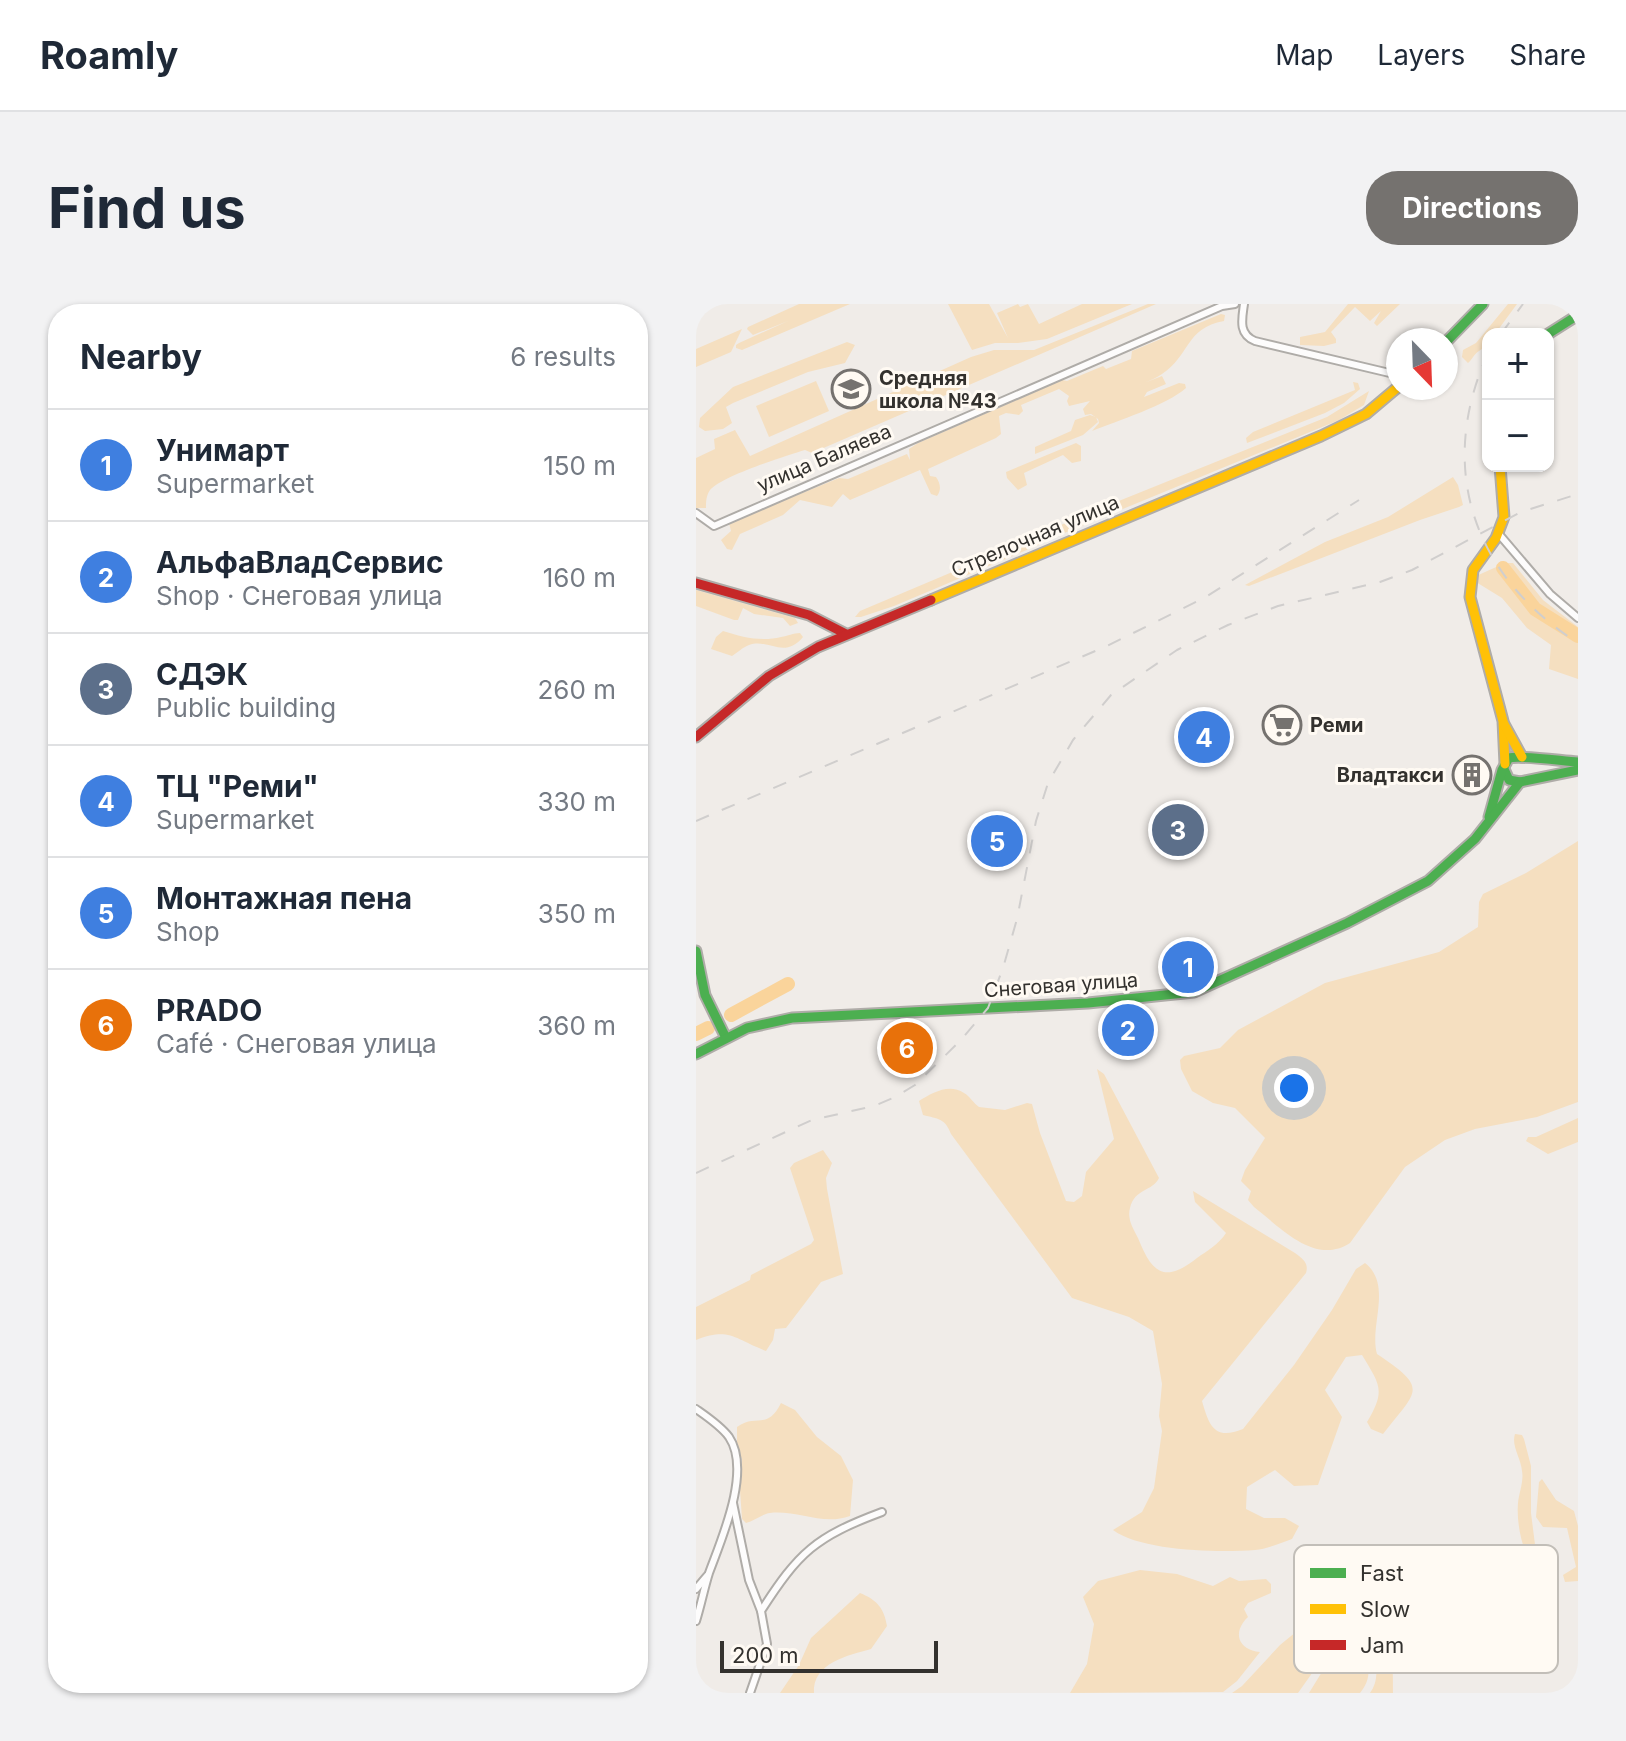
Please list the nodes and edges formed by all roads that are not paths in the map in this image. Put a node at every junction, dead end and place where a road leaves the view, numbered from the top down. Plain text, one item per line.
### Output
1 (1235, 304) edge
2 (1244, 304) edge
3 (1483, 304) edge
4 (1578, 315) edge
5 (1458, 330) edge
6 (1554, 330) edge
7 (1386, 372) edge
8 (1386, 397) edge
9 (1501, 472) edge
10 (696, 513) edge
11 (1498, 533) junction
12 (696, 583) edge
13 (1578, 618) edge
14 (846, 634) junction
15 (1503, 721) junction
16 (696, 737) edge
17 (1524, 758) junction
18 (1578, 762) edge
19 (1504, 766) junction
20 (1578, 770) edge
21 (1522, 781) junction
22 (1485, 827) junction
23 (696, 951) edge
24 (725, 1036) junction
25 (696, 1054) edge
26 (696, 1409) edge
27 (733, 1503) junction
28 (882, 1512) dead end
29 (710, 1573) junction
30 (696, 1589) edge
31 (761, 1611) junction
32 (696, 1621) edge
33 (750, 1693) edge

1 - 10 street, улица Баляева
2 - 7 street
3 - 5 main road
4 - 6 main road
8 - 14 main road, Стрелочная улица
9 - 11 main road
11 - 13 street
11 - 15 main road
12 - 14 main road
14 - 16 main road, Стрелочная улица
15 - 17 main road
15 - 19 main road
17 - 18 main road
17 - 19 main road
17 - 21 main road
19 - 21 main road
19 - 22 main road, Снеговая улица
20 - 21 main road
21 - 22 main road, Снеговая улица
22 - 24 main road, Снеговая улица
23 - 24 main road
24 - 25 main road, Снеговая улица
26 - 27 street
27 - 29 street
27 - 31 street
28 - 31 street
29 - 30 street
29 - 32 street
31 - 33 street

